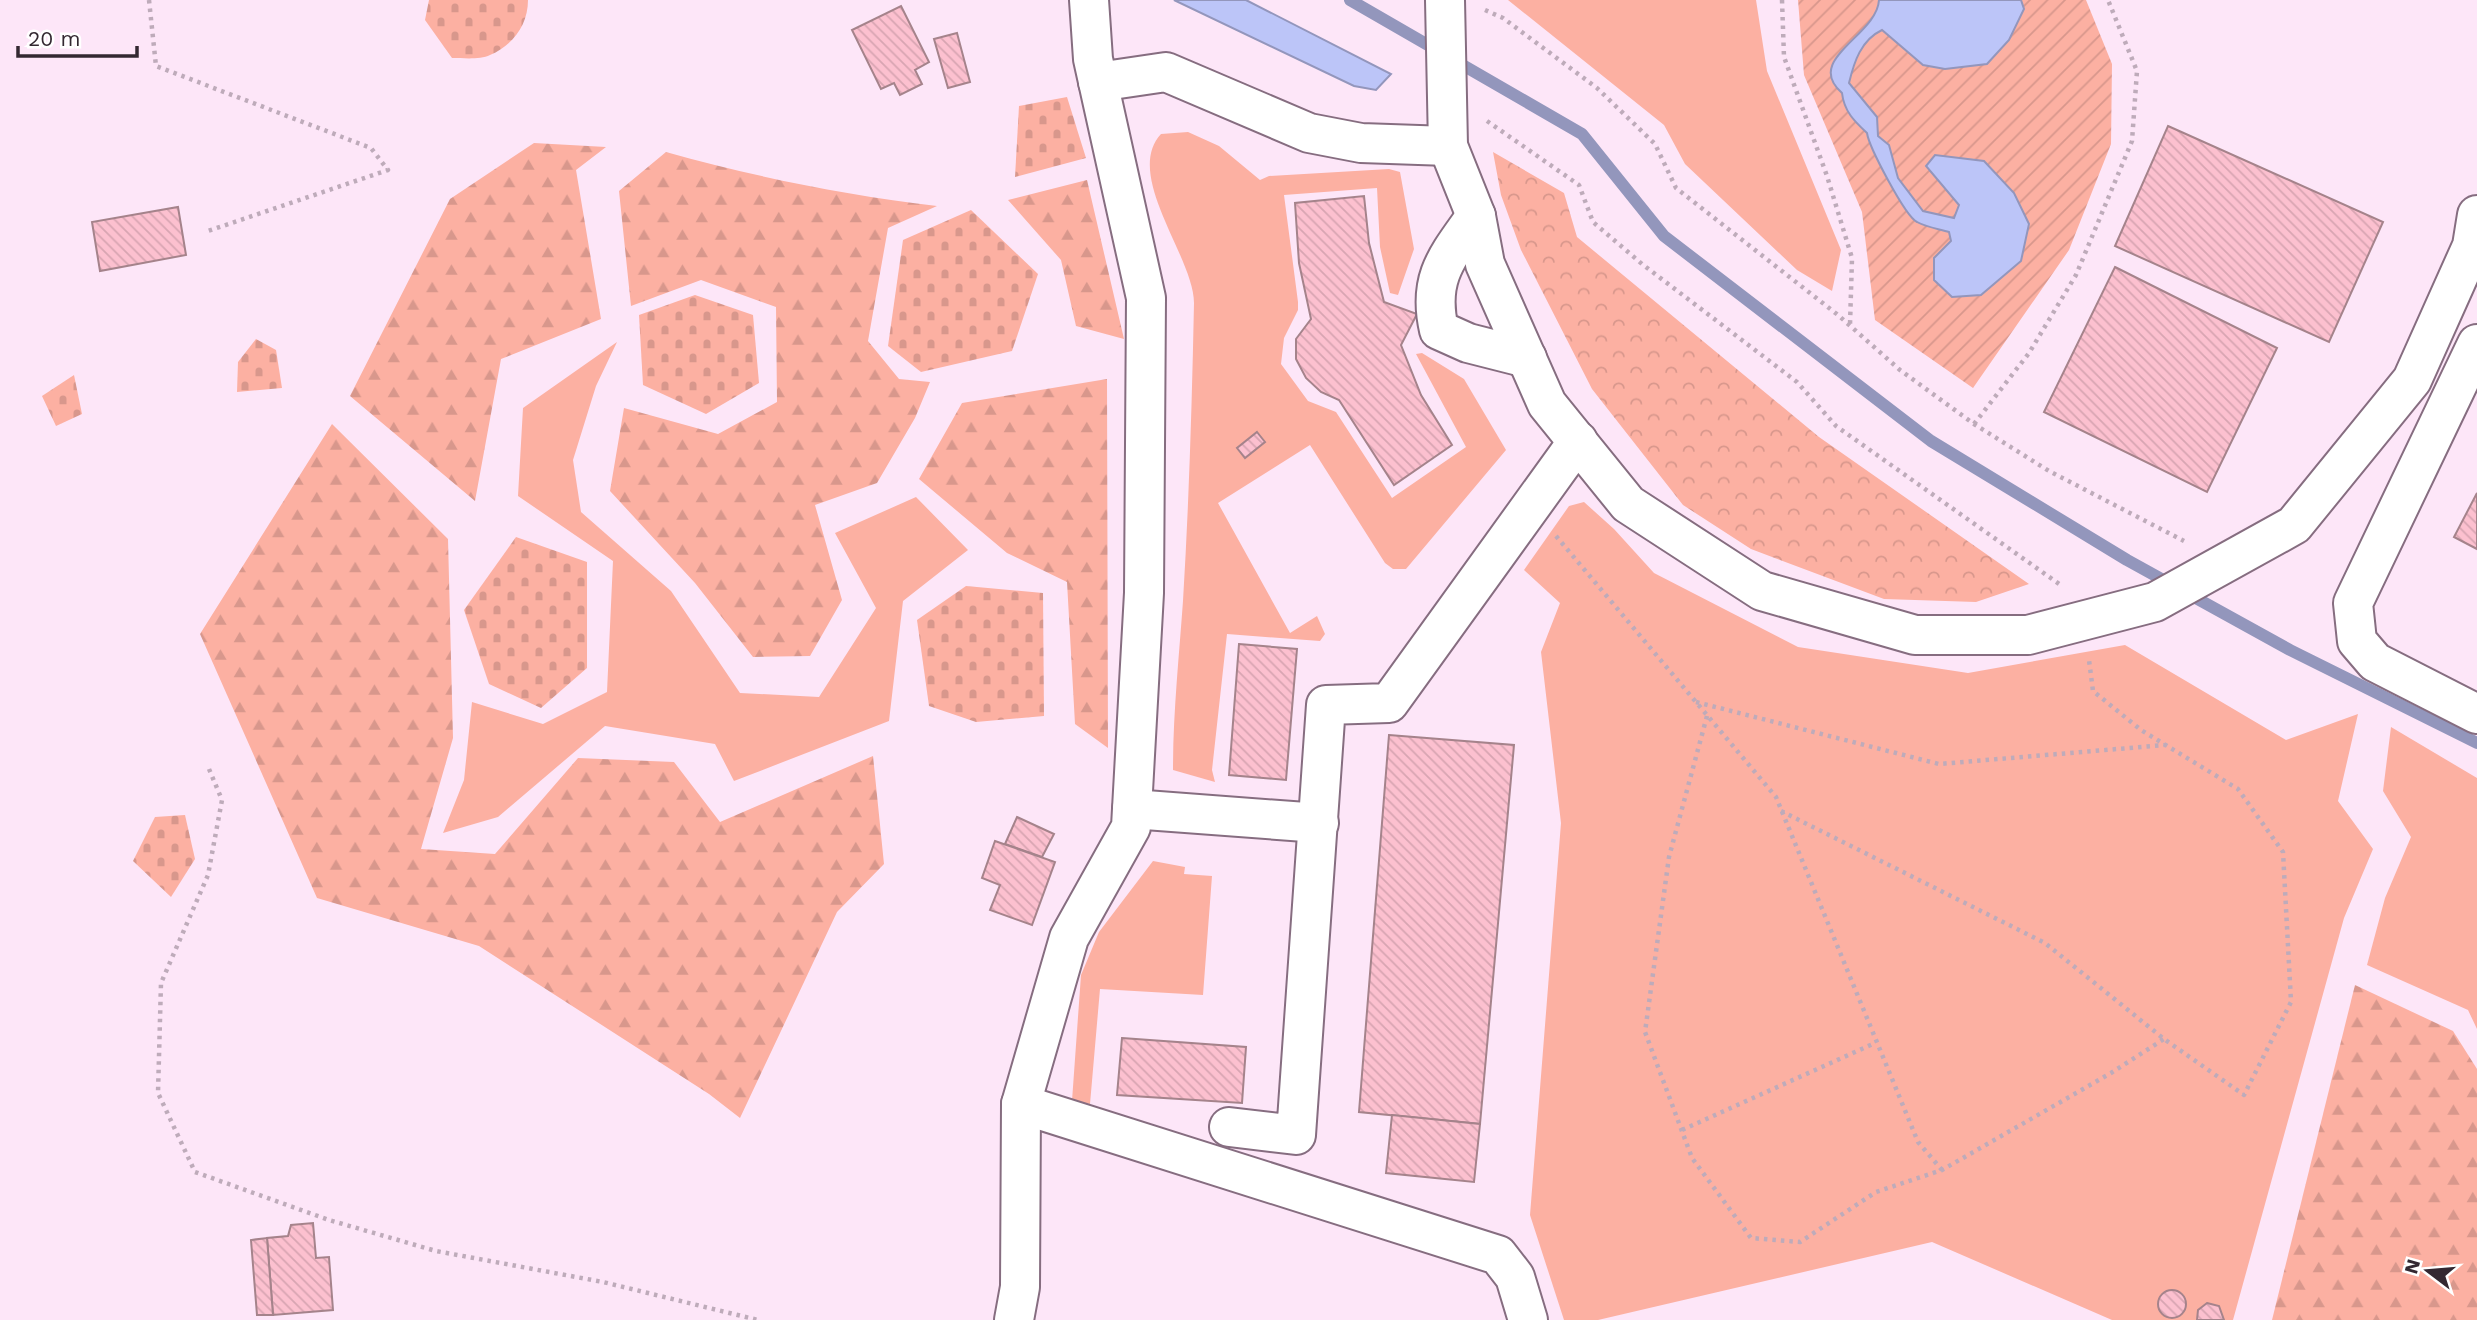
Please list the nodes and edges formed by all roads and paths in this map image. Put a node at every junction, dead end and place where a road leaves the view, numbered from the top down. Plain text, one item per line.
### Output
1 (149, 0) edge
2 (1089, 0) edge
3 (1782, 0) edge
4 (2108, 0) edge
5 (1455, 2) edge
6 (1098, 82) junction
7 (1462, 107) junction
8 (1448, 146) junction
9 (2477, 215) edge
10 (1475, 216) junction
11 (205, 232) dead end
12 (1850, 326) junction
13 (2477, 344) edge
14 (1527, 358) junction
15 (1974, 425) junction
16 (1577, 441) junction
17 (1531, 505) junction
18 (2215, 568) junction
19 (2093, 618) junction
20 (1695, 702) junction
21 (2477, 714) edge
22 (1707, 716) junction
23 (2166, 745) junction
24 (209, 769) dead end
25 (1132, 809) junction
26 (1781, 811) junction
27 (1319, 822) junction
28 (2164, 1039) junction
29 (1875, 1043) junction
30 (1021, 1104) junction
31 (1229, 1127) dead end
32 (1682, 1130) junction
33 (1942, 1170) junction
34 (758, 1320) edge
35 (1014, 1320) edge
36 (1528, 1320) edge

1 - 11 path
2 - 6 street
3 - 12 path
4 - 15 path
5 - 7 street
5 - 12 path
6 - 8 street
6 - 25 street
7 - 8 street
7 - 19 path
8 - 10 street
9 - 18 street
10 - 14 street
10 - 14 street
12 - 15 path
13 - 21 street
14 - 16 street
15 - 18 path
16 - 17 street
16 - 19 street
17 - 20 path
17 - 27 street
18 - 19 street
19 - 23 path
20 - 22 path
20 - 23 path
22 - 26 path
22 - 32 path
23 - 28 path
24 - 34 path
25 - 27 street
25 - 30 street
26 - 28 path
26 - 29 path
27 - 31 street
28 - 33 path
29 - 32 path
29 - 33 path
30 - 35 street
30 - 36 street
32 - 33 path

